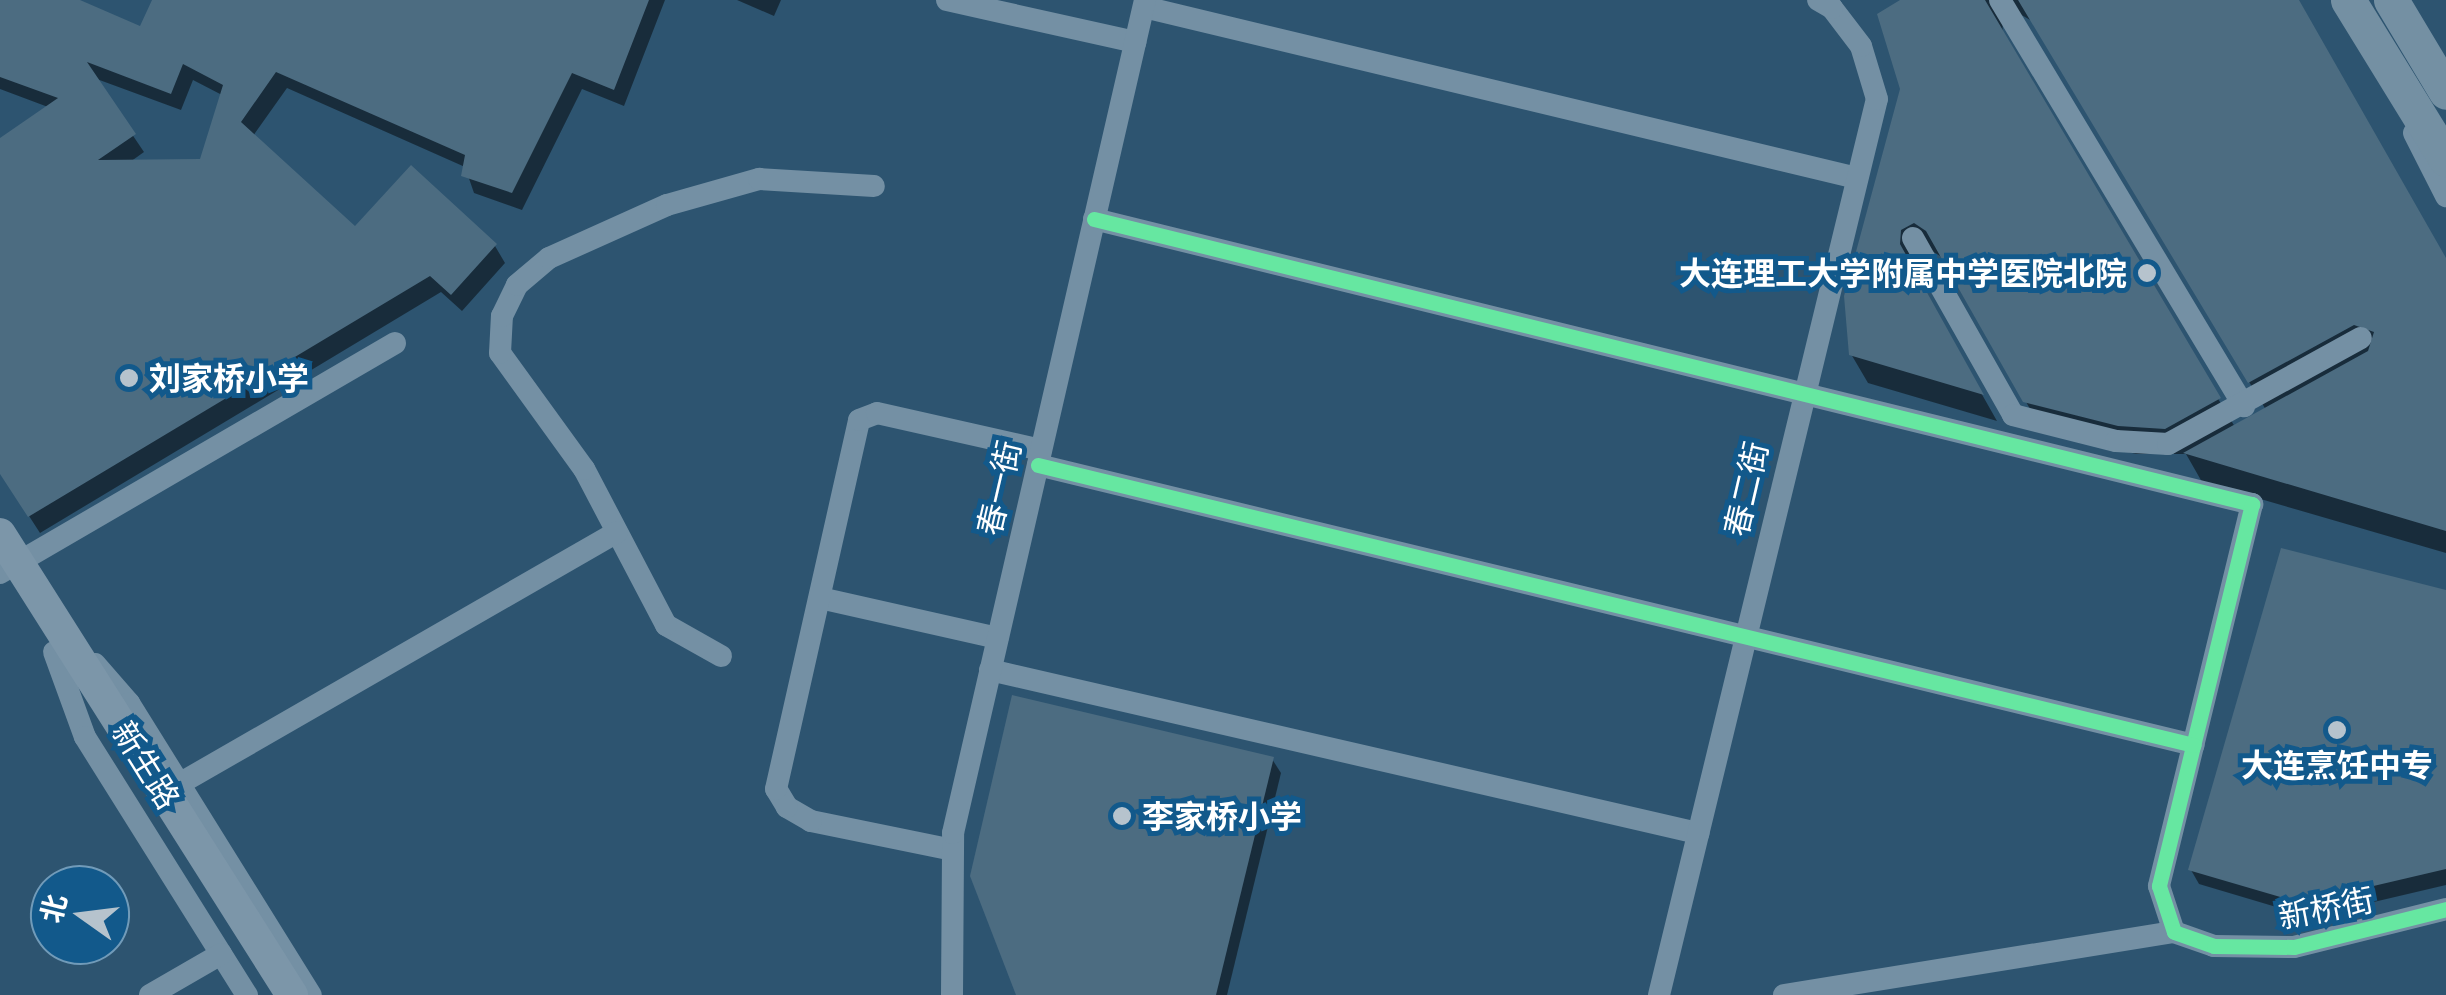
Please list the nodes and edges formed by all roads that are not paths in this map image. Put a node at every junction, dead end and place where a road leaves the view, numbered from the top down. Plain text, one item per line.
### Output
1 (947, 0) edge
2 (2000, 0) edge
3 (2348, 0) edge
4 (2390, 0) edge
5 (1144, 3) edge
6 (1834, 3) edge
7 (1135, 42) junction
8 (2396, 77) junction
9 (2446, 92) edge
10 (2446, 159) edge
11 (1857, 178) junction
12 (874, 186) dead end
13 (2446, 196) edge
14 (1094, 218) junction
15 (1913, 238) dead end
16 (2361, 338) dead end
17 (395, 344) dead end
18 (1803, 391) junction
19 (2244, 406) junction
20 (1040, 458) junction
21 (617, 532) junction
22 (0, 534) edge
23 (5, 568) edge
24 (820, 598) junction
25 (1745, 635) junction
26 (998, 638) junction
27 (62, 648) junction
28 (720, 656) dead end
29 (990, 670) junction
30 (2194, 745) junction
31 (179, 784) junction
32 (1698, 833) junction
33 (952, 850) junction
34 (2446, 910) edge
35 (2174, 932) junction
36 (221, 954) junction
37 (289, 993) edge
38 (150, 995) edge
39 (247, 995) edge
40 (952, 995) edge
41 (1659, 995) edge
42 (1784, 995) edge

1 - 7 street
2 - 19 street
3 - 8 main road
4 - 9 main road
5 - 7 street, 春一街
5 - 11 street
6 - 11 street, 春二街
7 - 14 street, 春一街
8 - 10 main road
8 - 13 street
11 - 18 street, 春二街
12 - 21 street
14 - 18 street
14 - 20 street, 春一街
15 - 19 street
16 - 19 street
17 - 23 street
18 - 25 street, 春二街
18 - 30 street
20 - 24 street
20 - 25 street
20 - 26 street, 春一街
21 - 28 street
21 - 31 street
22 - 23 main road, 新生路
23 - 27 main road, 新生路
24 - 26 street
24 - 33 street
25 - 30 street
25 - 32 street, 春二街
26 - 29 street, 春一街
27 - 31 street
27 - 36 street
27 - 37 main road, 新生路
29 - 32 street
29 - 33 street, 春一街
30 - 35 street
31 - 37 street
32 - 41 street, 春二街
33 - 40 street, 春一街
34 - 35 street, 新桥街
35 - 42 street
36 - 38 street
36 - 39 street

